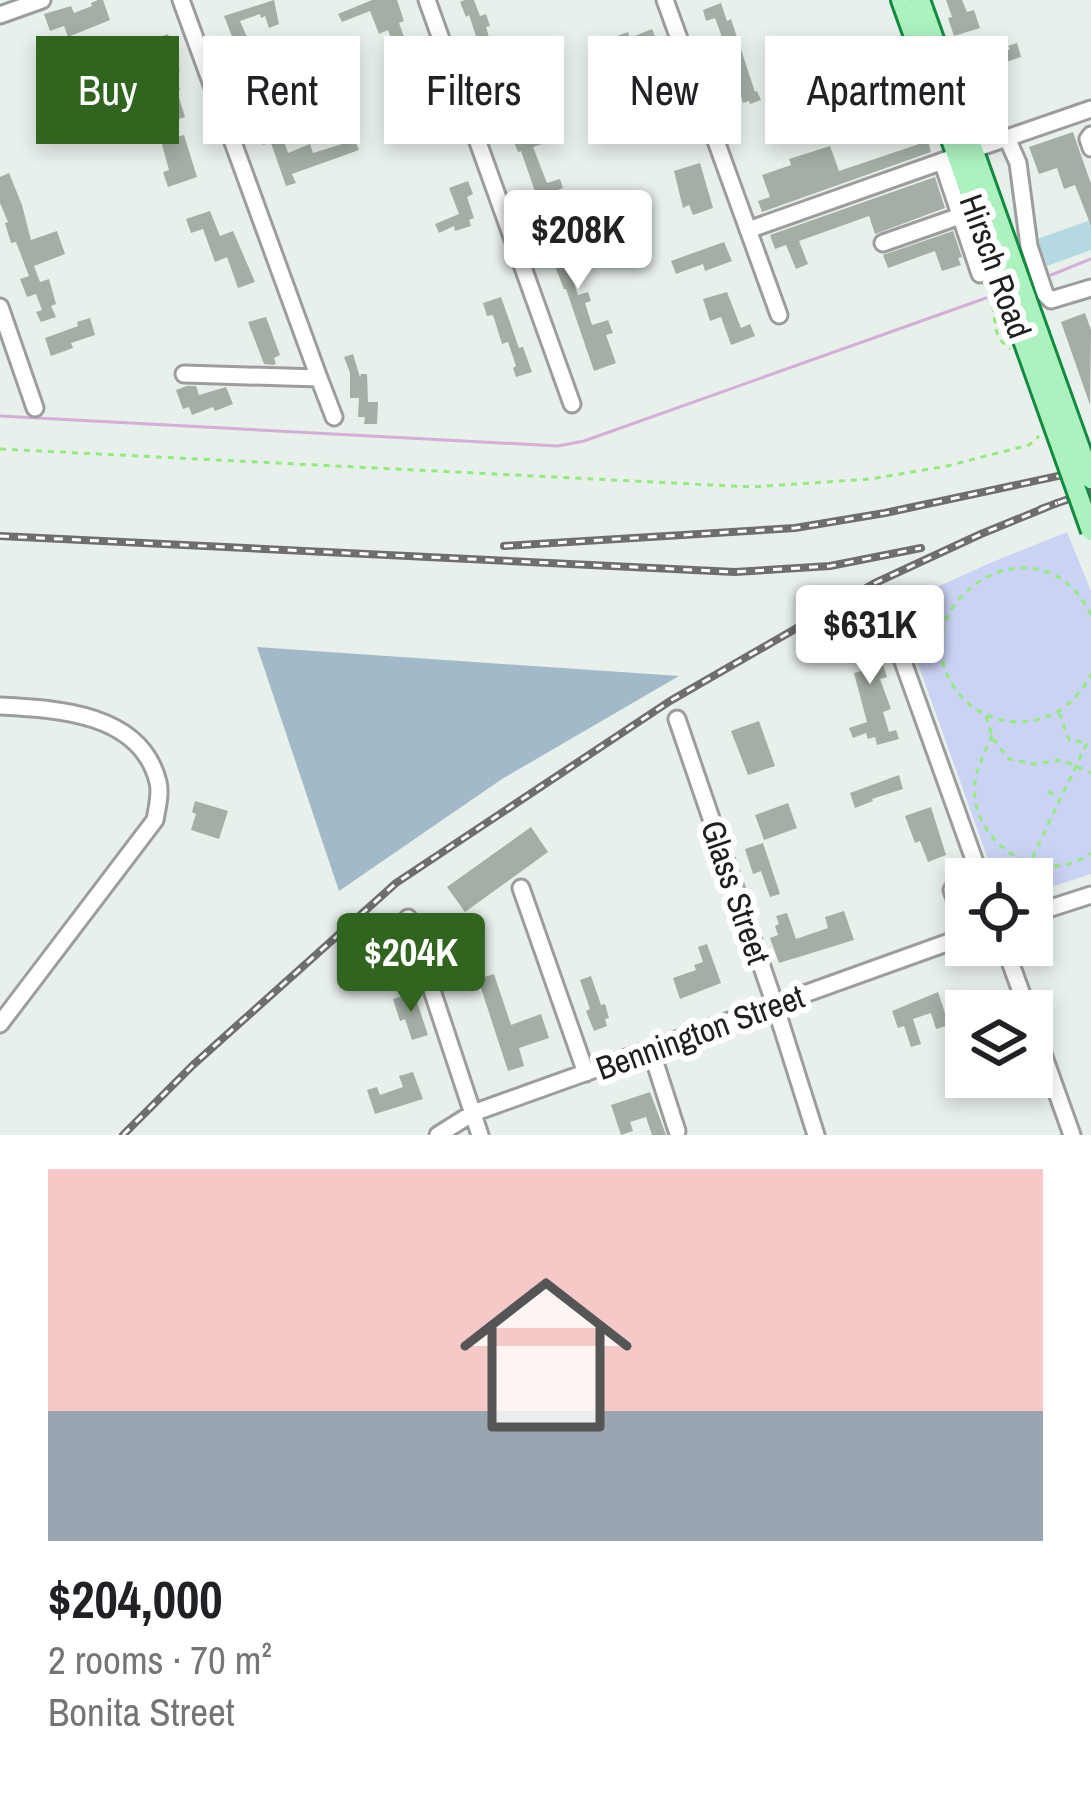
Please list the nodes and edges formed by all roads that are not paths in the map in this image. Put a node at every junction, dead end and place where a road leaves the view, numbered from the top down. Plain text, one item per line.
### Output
1 (42, 0) edge
2 (181, 0) edge
3 (427, 0) edge
4 (665, 0) edge
5 (901, 0) edge
6 (920, 0) edge
7 (0, 15) edge
8 (1091, 110) edge
9 (1091, 135) edge
10 (1008, 138) edge
11 (1008, 140) edge
12 (990, 144) edge
13 (1091, 148) edge
14 (957, 156) junction
15 (960, 216) junction
16 (748, 230) junction
17 (883, 243) dead end
18 (980, 274) road end
19 (1091, 288) edge
20 (0, 307) edge
21 (778, 315) dead end
22 (1024, 342) junction
23 (184, 374) dead end
24 (317, 374) junction
25 (572, 404) dead end
26 (35, 408) dead end
27 (334, 417) dead end
28 (1091, 478) edge
29 (1091, 531) edge
30 (882, 603) dead end
31 (0, 706) edge
32 (676, 719) dead end
33 (973, 858) edge
34 (521, 888) dead end
35 (1091, 895) edge
36 (1053, 907) edge
37 (408, 918) dead end
38 (945, 941) edge
39 (775, 1006) junction
40 (0, 1024) edge
41 (651, 1050) junction
42 (586, 1072) junction
43 (1053, 1082) edge
44 (473, 1113) junction
45 (677, 1131) dead end
46 (438, 1135) edge
47 (480, 1135) edge
48 (816, 1135) edge
49 (1072, 1135) edge

1 - 7 street
2 - 24 street
3 - 25 street
4 - 16 street
5 - 14 main road, Hirsch Road
6 - 14 main road, Hirsch Road
8 - 10 street
9 - 13 street
11 - 19 street
12 - 14 street
14 - 15 street
14 - 16 street
14 - 22 main road, Hirsch Road
15 - 17 street
15 - 18 street
16 - 21 street
20 - 26 street
22 - 28 main road, Hirsch Road, bridge
22 - 29 main road, Hirsch Road, bridge
23 - 24 street
24 - 27 street
30 - 33 street
31 - 40 street
32 - 39 street, Glass Street
34 - 42 street
35 - 36 street
37 - 44 street
38 - 39 street, Bennington Street
39 - 41 street, Bennington Street
39 - 48 street, Glass Street
41 - 42 street, Bennington Street
41 - 45 street
42 - 44 street, Bennington Street
43 - 49 street
44 - 46 street, Bennington Street
44 - 47 street

